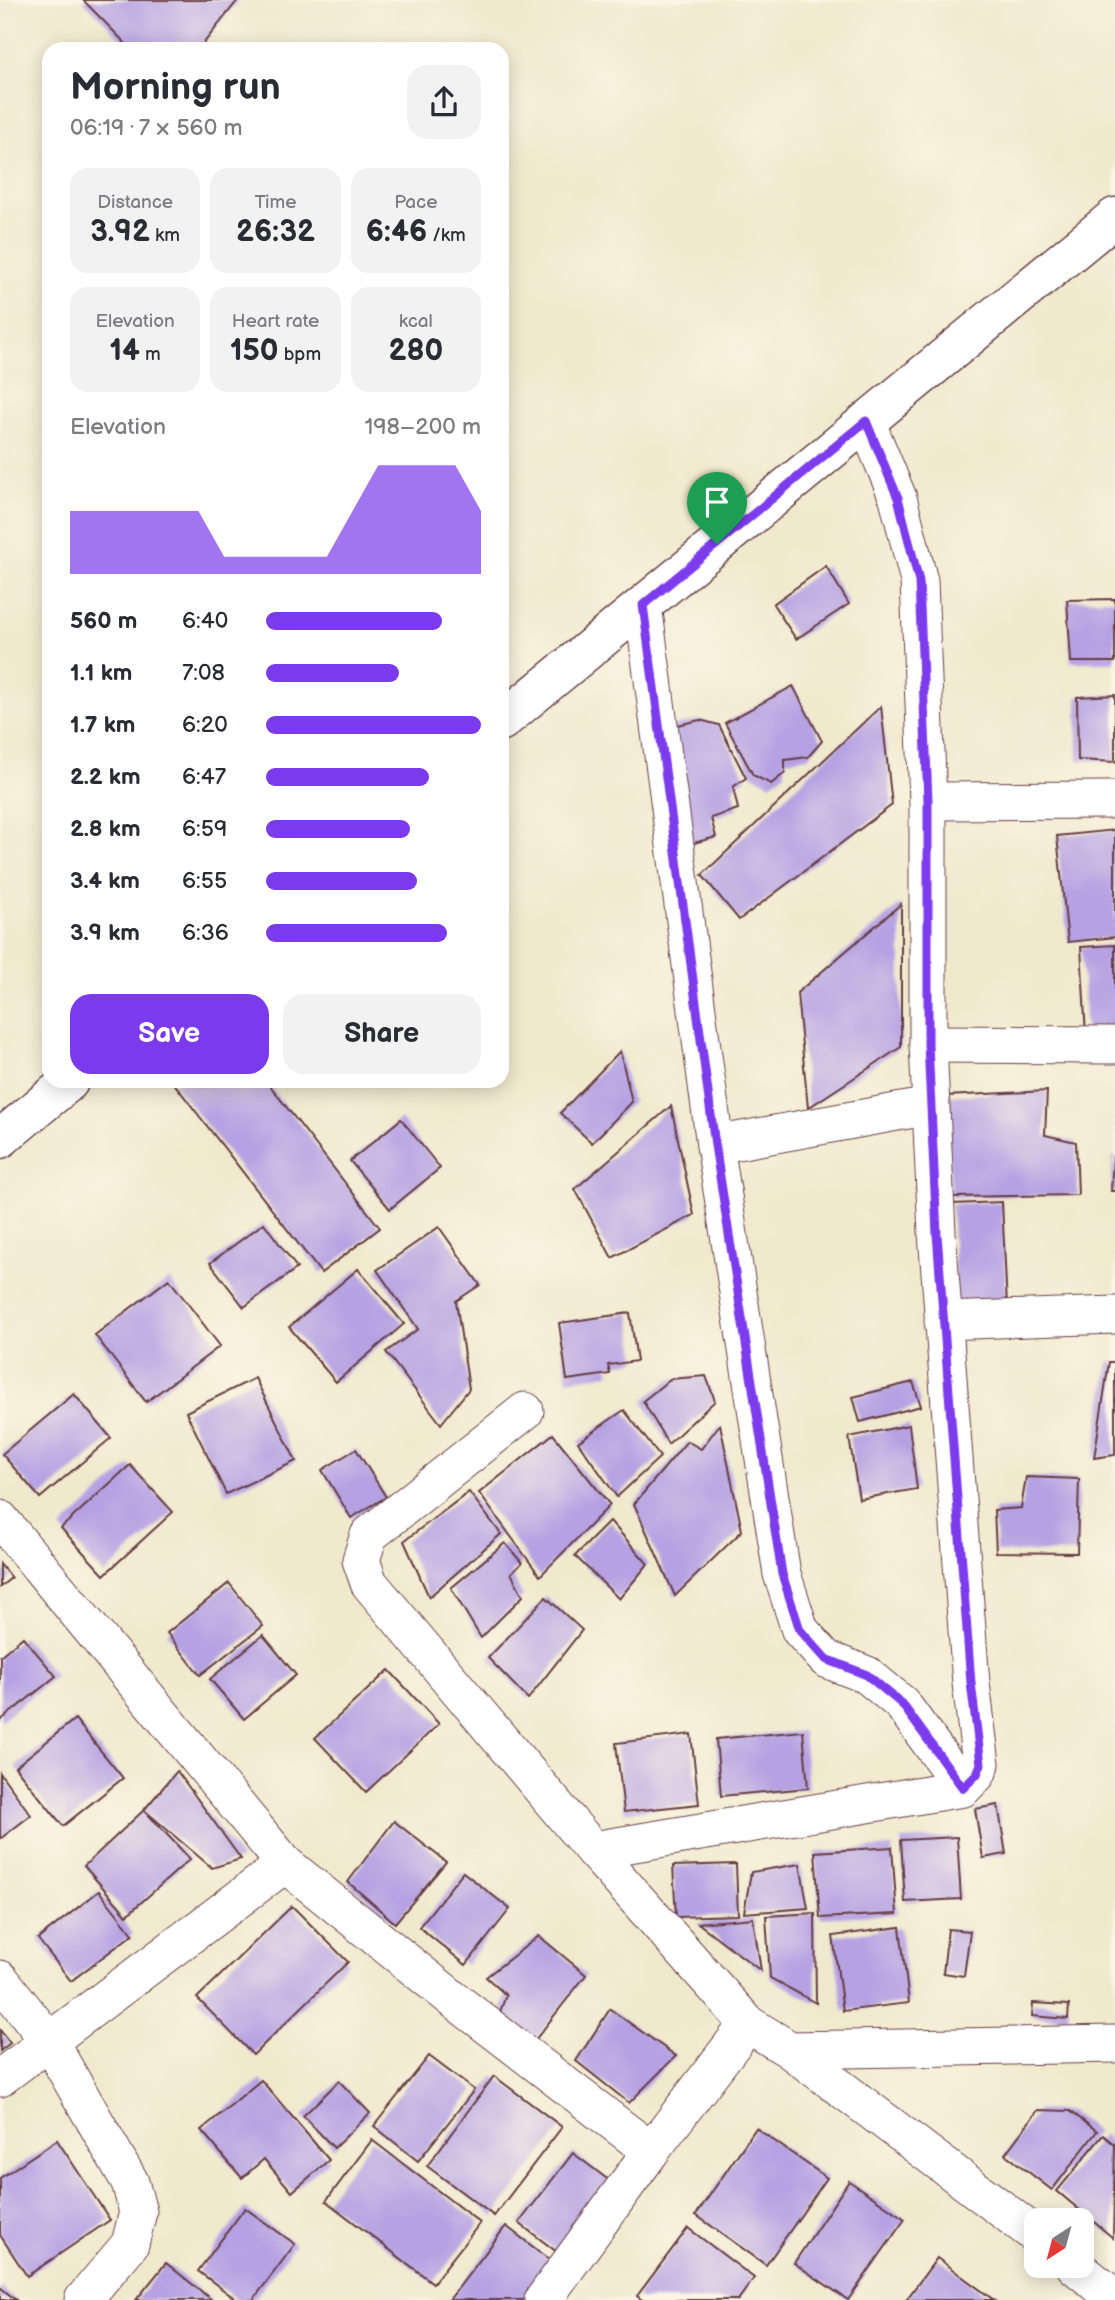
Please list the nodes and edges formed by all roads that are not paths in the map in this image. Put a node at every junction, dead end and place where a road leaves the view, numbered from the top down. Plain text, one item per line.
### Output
1 (1115, 217) edge
2 (866, 421) junction
3 (643, 605) junction
4 (509, 715) edge
5 (1115, 800) edge
6 (928, 801) junction
7 (928, 1044) junction
8 (1115, 1045) edge
9 (62, 1088) edge
10 (930, 1106) junction
11 (0, 1139) edge
12 (715, 1145) junction
13 (1115, 1315) edge
14 (943, 1321) junction
15 (525, 1411) dead end
16 (0, 1519) edge
17 (963, 1788) junction
18 (593, 1850) junction
19 (285, 1864) junction
20 (0, 1979) edge
21 (748, 2024) junction
22 (49, 2041) junction
23 (1115, 2044) edge
24 (790, 2050) junction
25 (0, 2078) edge
26 (651, 2151) junction
27 (1024, 2226) edge
28 (1090, 2278) edge
29 (1115, 2298) edge
30 (83, 2300) edge
31 (542, 2300) edge

1 - 2 street
2 - 3 street
2 - 6 street
3 - 4 street
3 - 12 street
5 - 6 street
6 - 7 street
7 - 8 street
7 - 10 street
9 - 11 street
10 - 12 street
10 - 14 street
12 - 17 street
13 - 14 street
14 - 17 street
15 - 18 street
16 - 19 street
17 - 18 street
18 - 21 street
19 - 22 street
19 - 26 street
20 - 22 street
21 - 24 street
21 - 26 street
22 - 25 street
22 - 30 street
23 - 24 street
24 - 27 street
26 - 31 street
28 - 29 street

